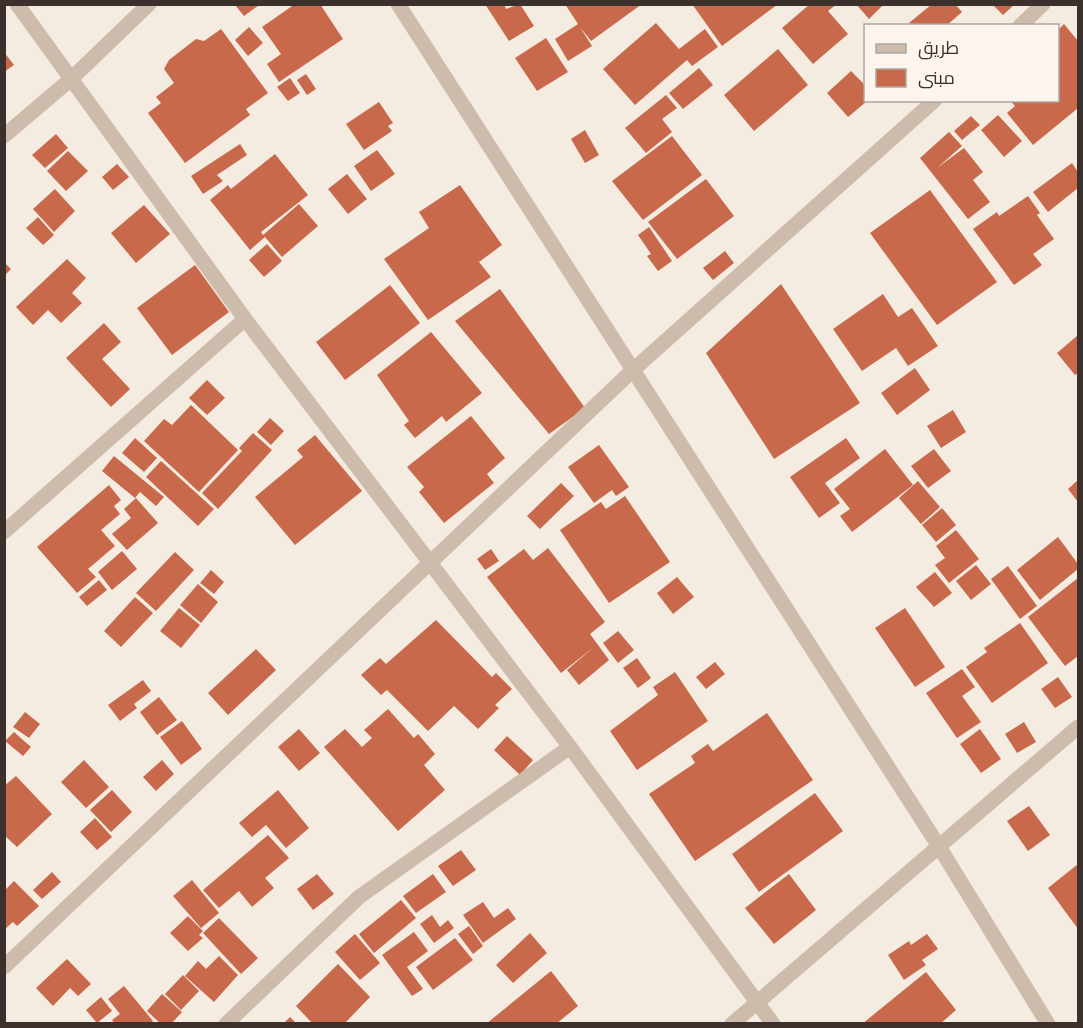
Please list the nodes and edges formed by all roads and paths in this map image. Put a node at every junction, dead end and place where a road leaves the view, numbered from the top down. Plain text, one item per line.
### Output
1 (17, 4) edge
2 (149, 4) edge
3 (398, 4) edge
4 (1043, 4) edge
5 (1022, 24) edge
6 (71, 79) junction
7 (933, 102) edge
8 (4, 136) edge
9 (244, 319) junction
10 (633, 370) junction
11 (4, 532) edge
12 (432, 563) junction
13 (1078, 726) edge
14 (570, 747) junction
15 (938, 845) junction
16 (4, 967) edge
17 (757, 1003) junction
18 (226, 1023) edge
19 (732, 1023) edge
20 (773, 1023) edge
21 (1048, 1023) edge

1 - 6 street
2 - 6 street
3 - 10 street
4 - 5 street
6 - 8 street
6 - 9 street
7 - 10 street
9 - 11 street
9 - 12 street
10 - 12 street
10 - 15 street
12 - 14 street
12 - 16 street
13 - 15 street
14 - 17 street
14 - 18 street
15 - 17 street
15 - 21 street
17 - 19 street
17 - 20 street

